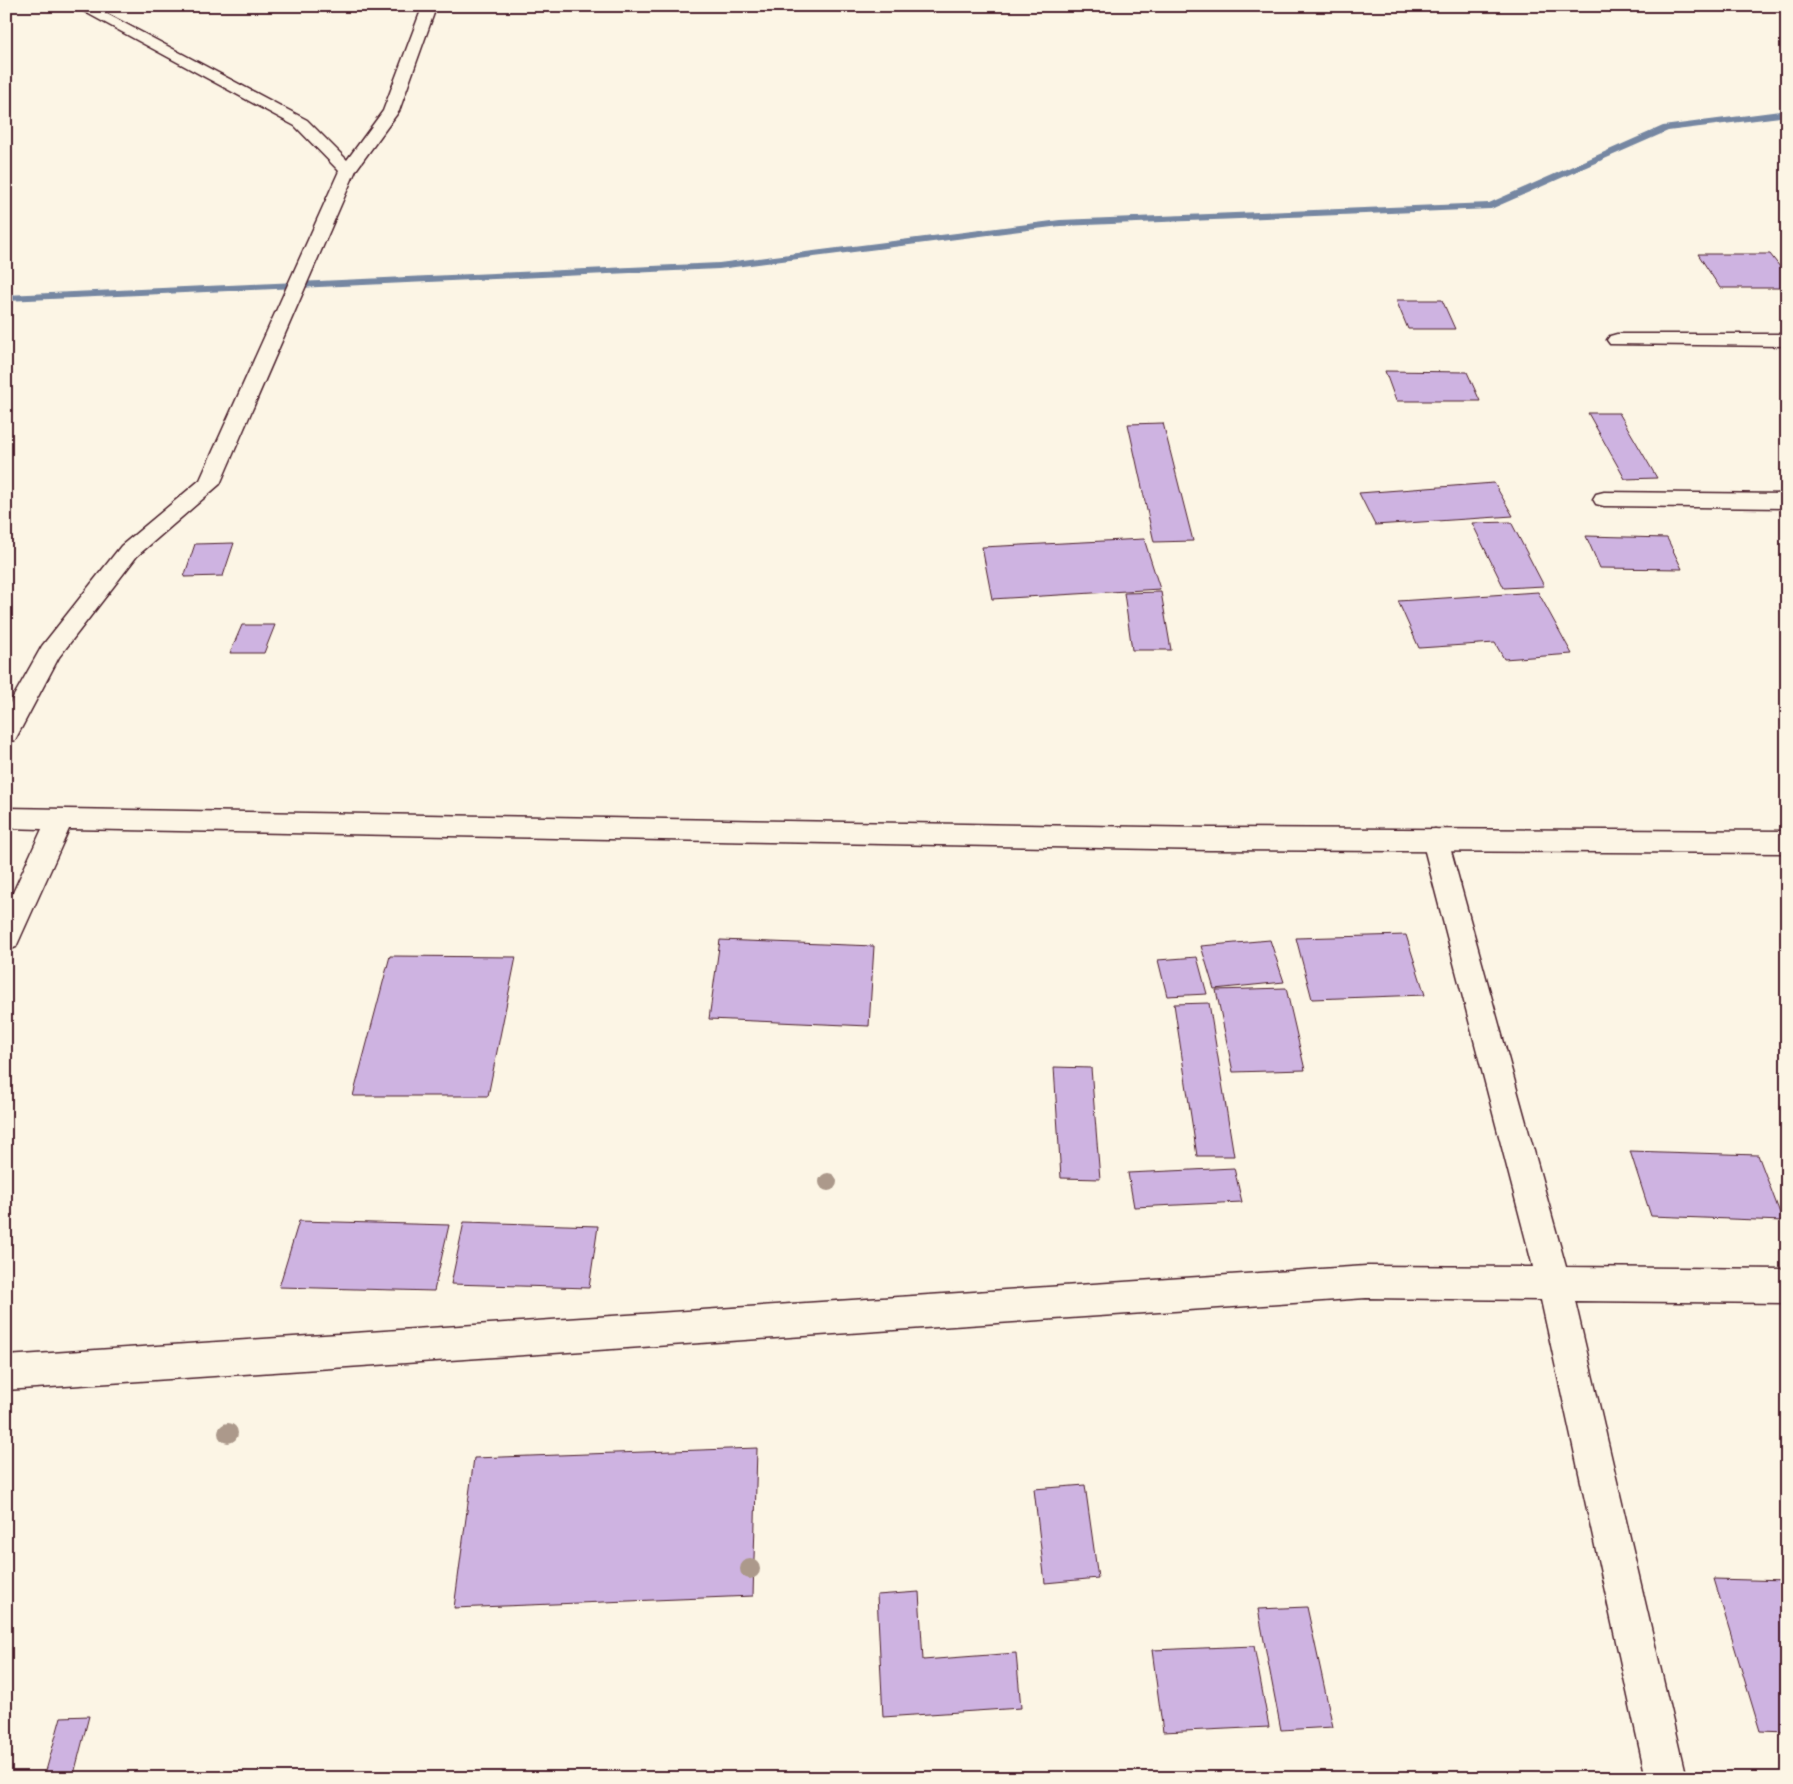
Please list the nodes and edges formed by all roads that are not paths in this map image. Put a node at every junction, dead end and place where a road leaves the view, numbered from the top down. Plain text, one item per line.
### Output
1 (81, 6) edge
2 (425, 6) edge
3 (348, 170) junction
4 (1617, 340) dead end
5 (1787, 340) edge
6 (1604, 499) dead end
7 (1787, 501) edge
8 (6, 732) edge
9 (6, 818) edge
10 (60, 819) junction
11 (1435, 840) junction
12 (1787, 842) edge
13 (6, 939) edge
14 (1554, 1284) junction
15 (1787, 1286) edge
16 (6, 1373) edge
17 (1666, 1778) edge

1 - 3 street
2 - 3 street
3 - 8 street
4 - 5 street
6 - 7 street
9 - 10 street
10 - 11 street
10 - 13 street
11 - 12 street
11 - 14 street
14 - 15 street
14 - 16 street
14 - 17 street

